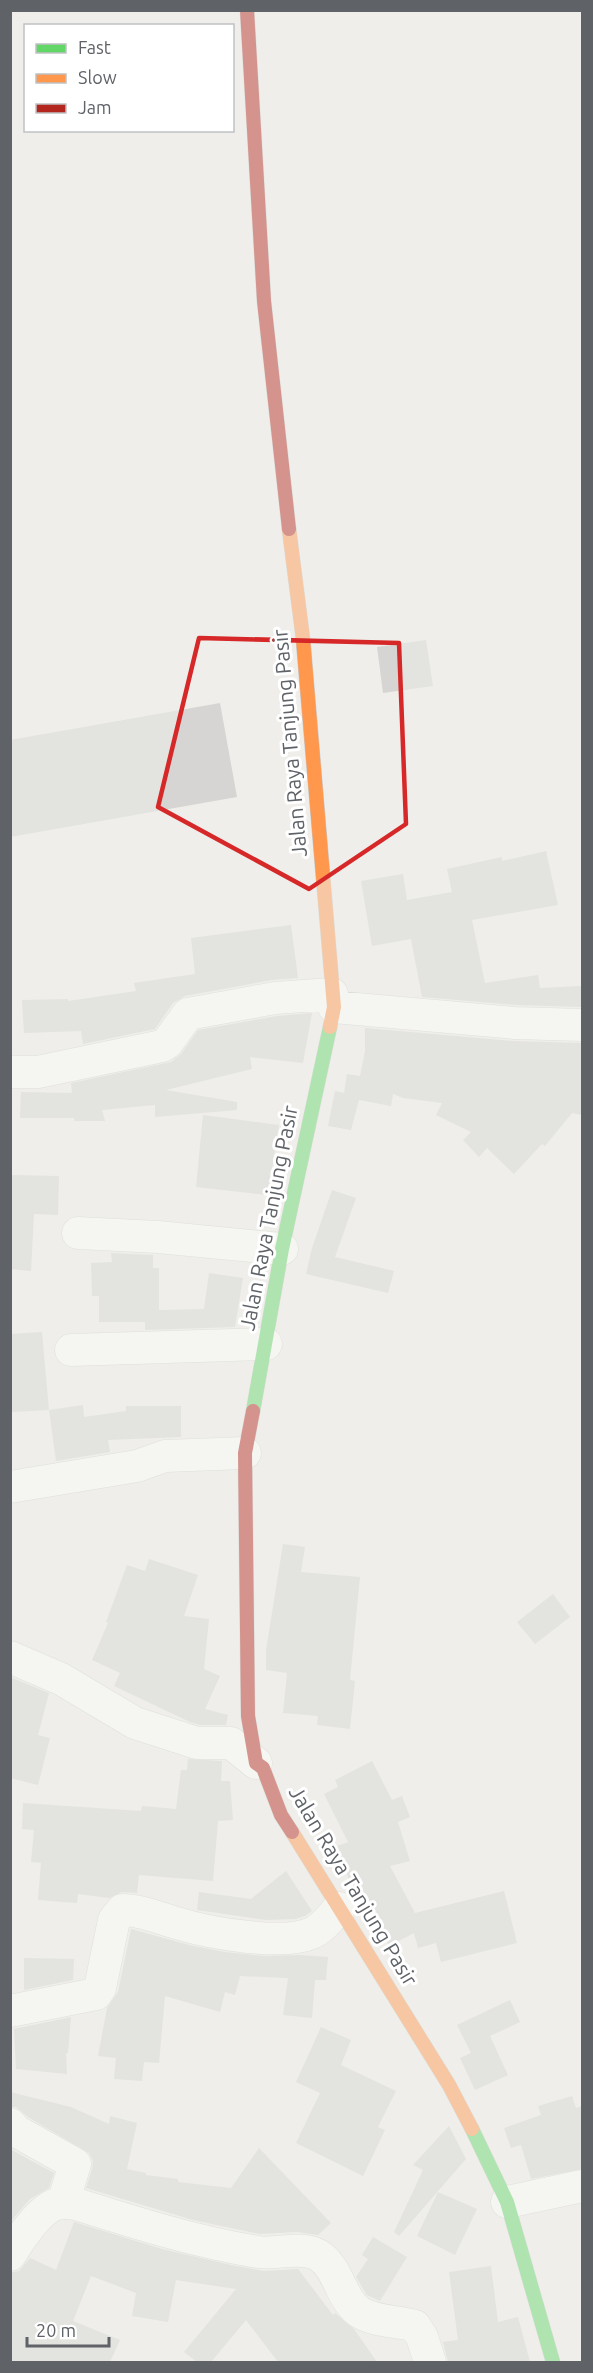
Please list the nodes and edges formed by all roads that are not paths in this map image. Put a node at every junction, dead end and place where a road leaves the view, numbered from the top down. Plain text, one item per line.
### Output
1 (247, 10) edge
2 (333, 1001) junction
3 (582, 1025) edge
4 (10, 1072) edge
5 (78, 1233) dead end
6 (282, 1249) junction
7 (266, 1344) junction
8 (71, 1350) dead end
9 (245, 1453) junction
10 (11, 1492) edge
11 (10, 1658) edge
12 (256, 1762) junction
13 (339, 1908) junction
14 (10, 2011) edge
15 (10, 2124) edge
16 (582, 2186) edge
17 (507, 2202) junction
18 (63, 2203) junction
19 (10, 2255) edge
20 (430, 2362) edge
21 (553, 2362) edge

1 - 2 street, Jalan Raya Tanjung Pasir
2 - 3 street
2 - 4 street
2 - 6 street, Jalan Raya Tanjung Pasir
5 - 6 street
6 - 7 street, Jalan Raya Tanjung Pasir
7 - 8 street
7 - 9 street, Jalan Raya Tanjung Pasir
9 - 10 street
9 - 12 street, Jalan Raya Tanjung Pasir
11 - 12 street
12 - 13 street, Jalan Raya Tanjung Pasir
13 - 14 street
13 - 17 street, Jalan Raya Tanjung Pasir
15 - 18 street
16 - 17 street
17 - 21 street, Jalan Raya Tanjung Pasir
18 - 19 street
18 - 20 street

